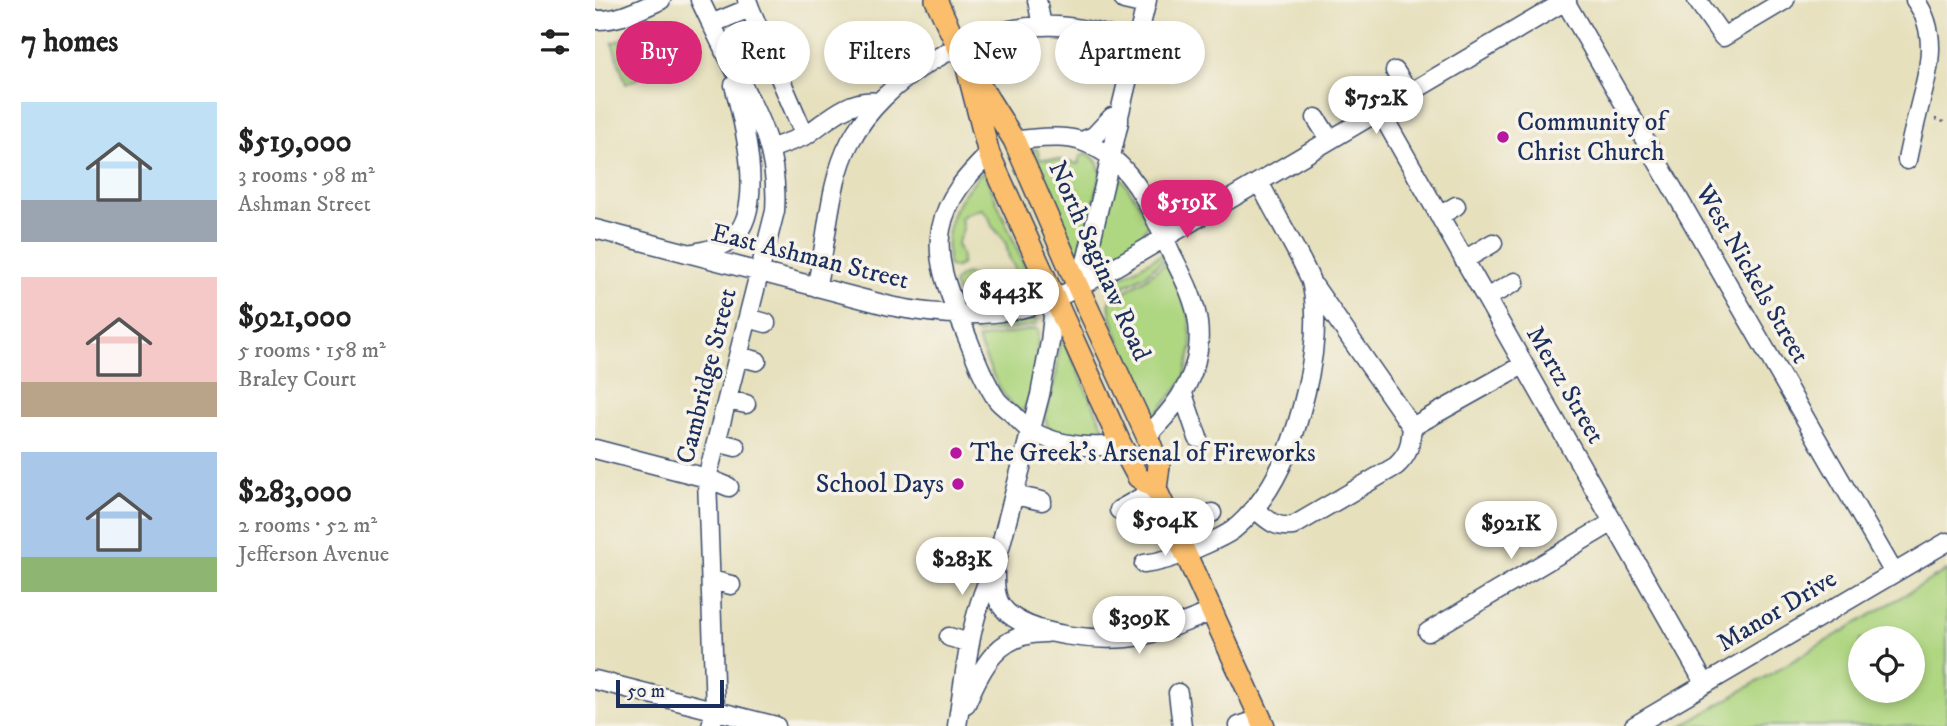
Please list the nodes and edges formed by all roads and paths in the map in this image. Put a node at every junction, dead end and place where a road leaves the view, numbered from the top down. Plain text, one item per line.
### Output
1 (661, 0) edge
2 (700, 0) edge
3 (936, 0) edge
4 (1037, 0) edge
5 (1124, 0) edge
6 (1697, 0) edge
7 (1785, 0) edge
8 (1915, 0) edge
9 (1566, 1) edge
10 (1146, 3) edge
11 (748, 4) edge
12 (595, 20) edge
13 (755, 21) edge
14 (1142, 21) edge
15 (711, 24) junction
16 (1042, 26) joint
17 (1055, 27) edge
18 (949, 28) edge
19 (716, 34) edge
20 (949, 60) edge
21 (1395, 71) dead end
22 (733, 84) edge
23 (741, 84) edge
24 (783, 84) edge
25 (970, 84) edge
26 (979, 84) edge
27 (1126, 84) edge
28 (1409, 93) junction
29 (879, 102) junction
30 (1380, 111) junction
31 (1119, 116) junction
32 (1316, 118) dead end
33 (1935, 119) dead end
34 (1947, 123) edge
35 (805, 136) junction
36 (1014, 140) junction
37 (1330, 140) junction
38 (1083, 141) junction
39 (770, 149) junction
40 (989, 154) junction
41 (1111, 157) junction
42 (1906, 160) dead end
43 (1259, 182) junction
44 (1456, 206) dead end
45 (1439, 216) junction
46 (595, 229) edge
47 (1164, 238) junction
48 (1493, 243) dead end
49 (689, 253) junction
50 (1464, 260) junction
51 (760, 272) junction
52 (1515, 282) dead end
53 (1312, 284) junction
54 (816, 287) junction
55 (1078, 287) junction
56 (1055, 298) junction
57 (1486, 298) junction
58 (958, 315) junction
59 (748, 318) junction
60 (766, 323) dead end
61 (739, 356) junction
62 (757, 361) dead end
63 (1523, 365) junction
64 (1182, 394) junction
65 (727, 400) junction
66 (746, 404) dead end
67 (1412, 427) junction
68 (1031, 431) junction
69 (1147, 436) junction
70 (1198, 438) dead end
71 (717, 442) junction
72 (1121, 445) junction
73 (736, 447) dead end
74 (595, 449) edge
75 (707, 478) junction
76 (729, 487) dead end
77 (1156, 489) junction
78 (1014, 495) junction
79 (1042, 501) dead end
80 (1254, 508) junction
81 (1119, 510) dead end
82 (1212, 513) dead end
83 (1613, 523) junction
84 (1174, 528) junction
85 (1947, 542) edge
86 (1186, 553) junction
87 (970, 557) dead end
88 (1144, 564) dead end
89 (995, 567) junction
90 (1894, 573) junction
91 (711, 580) junction
92 (731, 585) dead end
93 (1211, 612) junction
94 (1428, 632) dead end
95 (1060, 634) junction
96 (949, 637) dead end
97 (970, 643) junction
98 (595, 680) edge
99 (1705, 684) junction
100 (1178, 692) dead end
101 (713, 718) edge
102 (1262, 723) edge
103 (776, 726) edge
104 (957, 726) edge
105 (1182, 726) edge
106 (1239, 726) edge
107 (1634, 726) edge

1 - 12 street
2 - 15 street, Cambridge Street
3 - 18 main road
4 - 16 street
5 - 10 street
6 - 7 street
8 - 42 street
9 - 28 street, East Ashman Street
9 - 90 street, West Nickels Street
10 - 14 street
11 - 13 street
11 - 15 street
15 - 19 street, Cambridge Street
16 - 17 street
20 - 29 street
21 - 28 street
22 - 49 street, Cambridge Street
23 - 39 street, Cambridge Street
24 - 35 street
25 - 40 main road, North Saginaw Road
26 - 36 main road, North Saginaw Road
27 - 31 street
28 - 30 street, East Ashman Street
29 - 35 street
29 - 54 street
30 - 37 street, East Ashman Street
30 - 45 street, Mertz Street
31 - 38 street
31 - 41 street
32 - 37 street
33 - 34 path
35 - 39 street
36 - 38 street
36 - 55 main road, North Saginaw Road
37 - 43 street, East Ashman Street
38 - 41 street
39 - 51 street, Cambridge Street
40 - 56 main road, North Saginaw Road
40 - 58 street
41 - 47 street
41 - 55 street
43 - 47 street, East Ashman Street
43 - 53 street
44 - 45 street
45 - 50 street, Mertz Street
46 - 49 street, East Ashman Street
47 - 55 street, East Ashman Street
47 - 64 street
48 - 50 street
49 - 51 street, East Ashman Street
50 - 57 street, Mertz Street
51 - 54 street, East Ashman Street
51 - 59 street, Cambridge Street
52 - 57 street
53 - 67 street
53 - 80 street
54 - 58 street, East Ashman Street
55 - 56 street, East Ashman Street
55 - 69 main road, North Saginaw Road
56 - 58 street, East Ashman Street
56 - 68 street
56 - 72 main road, North Saginaw Road
57 - 63 street, Mertz Street
58 - 68 street
59 - 60 street
59 - 61 street, Cambridge Street
61 - 62 street
61 - 65 street, Cambridge Street
63 - 67 street
63 - 83 street, Mertz Street
64 - 69 street
64 - 70 street
65 - 66 street
65 - 71 street, Cambridge Street
67 - 80 street
68 - 72 street
68 - 78 street
69 - 77 main road, North Saginaw Road
71 - 73 street
71 - 75 street, Cambridge Street
72 - 77 main road, North Saginaw Road
74 - 75 street
75 - 76 street
75 - 91 street, Cambridge Street
77 - 81 street
77 - 84 main road, North Saginaw Road
78 - 79 street
78 - 89 street
80 - 86 street
82 - 84 street
83 - 94 street
83 - 99 street, Mertz Street
84 - 86 main road, North Saginaw Road
85 - 90 street, Manor Drive
86 - 88 street
86 - 93 main road, North Saginaw Road
87 - 89 street
89 - 95 street
89 - 97 street
90 - 99 street, Manor Drive
91 - 92 street
91 - 101 street, Cambridge Street
93 - 95 street
93 - 102 main road, North Saginaw Road
95 - 104 street
96 - 97 street
97 - 104 street
98 - 101 street
99 - 107 street, Manor Drive
100 - 105 street
101 - 103 street
102 - 106 street

